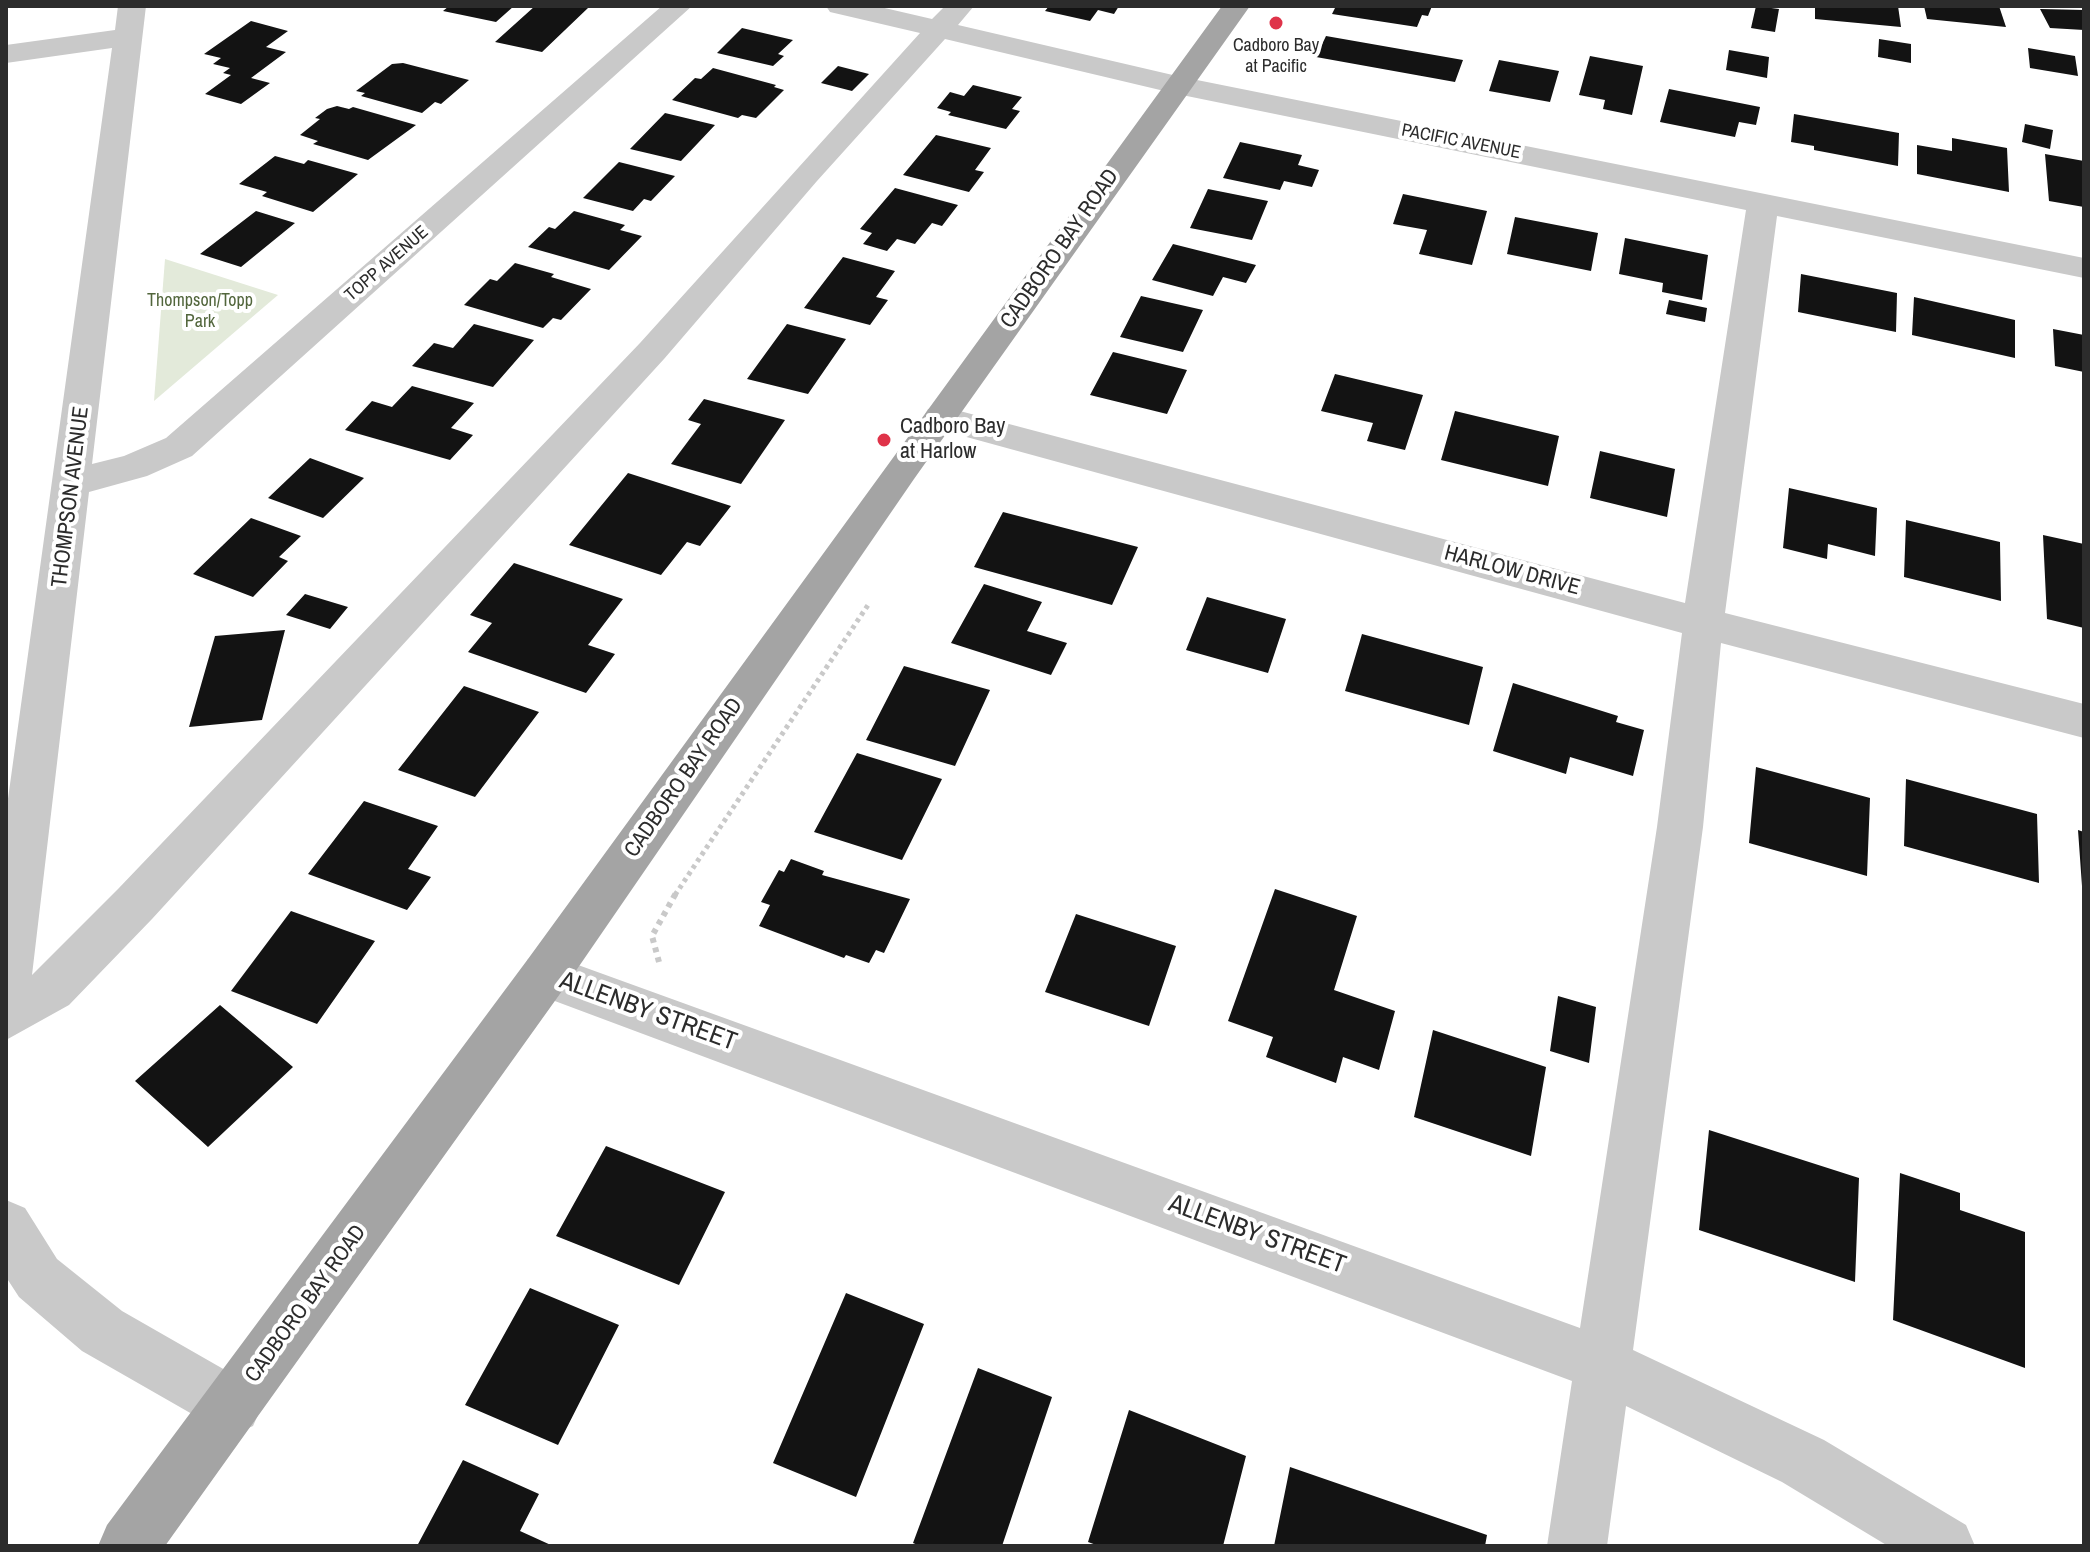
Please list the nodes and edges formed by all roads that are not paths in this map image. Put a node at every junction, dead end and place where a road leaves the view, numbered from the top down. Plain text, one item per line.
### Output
1 (678, 6) edge
2 (840, 6) edge
3 (1236, 6) edge
4 (949, 18) edge
5 (130, 22) edge
6 (6, 54) edge
7 (1177, 85) junction
8 (1763, 203) junction
9 (2084, 268) edge
10 (941, 418) junction
11 (74, 482) junction
12 (1703, 623) junction
13 (2084, 721) edge
14 (545, 975) junction
15 (6, 988) edge
16 (6, 1017) edge
17 (6, 1227) edge
18 (1601, 1364) junction
19 (233, 1406) junction
20 (128, 1546) edge
21 (1577, 1546) edge
22 (1945, 1546) edge

1 - 11 street, TOPP AVENUE
2 - 4 street, PACIFIC AVENUE
3 - 7 main road, CADBORO BAY ROAD
4 - 7 street, PACIFIC AVENUE
4 - 16 street
5 - 6 street
5 - 11 street, THOMPSON AVENUE
7 - 8 street, PACIFIC AVENUE
7 - 10 main road, CADBORO BAY ROAD
8 - 9 street, PACIFIC AVENUE
8 - 12 street
10 - 12 street, HARLOW DRIVE
10 - 14 main road, CADBORO BAY ROAD
11 - 15 street, THOMPSON AVENUE
12 - 13 street, HARLOW DRIVE
12 - 18 street
14 - 18 street, ALLENBY STREET
14 - 19 main road, CADBORO BAY ROAD
17 - 19 street
18 - 21 street
18 - 22 street, ALLENBY STREET
19 - 20 main road, CADBORO BAY ROAD

